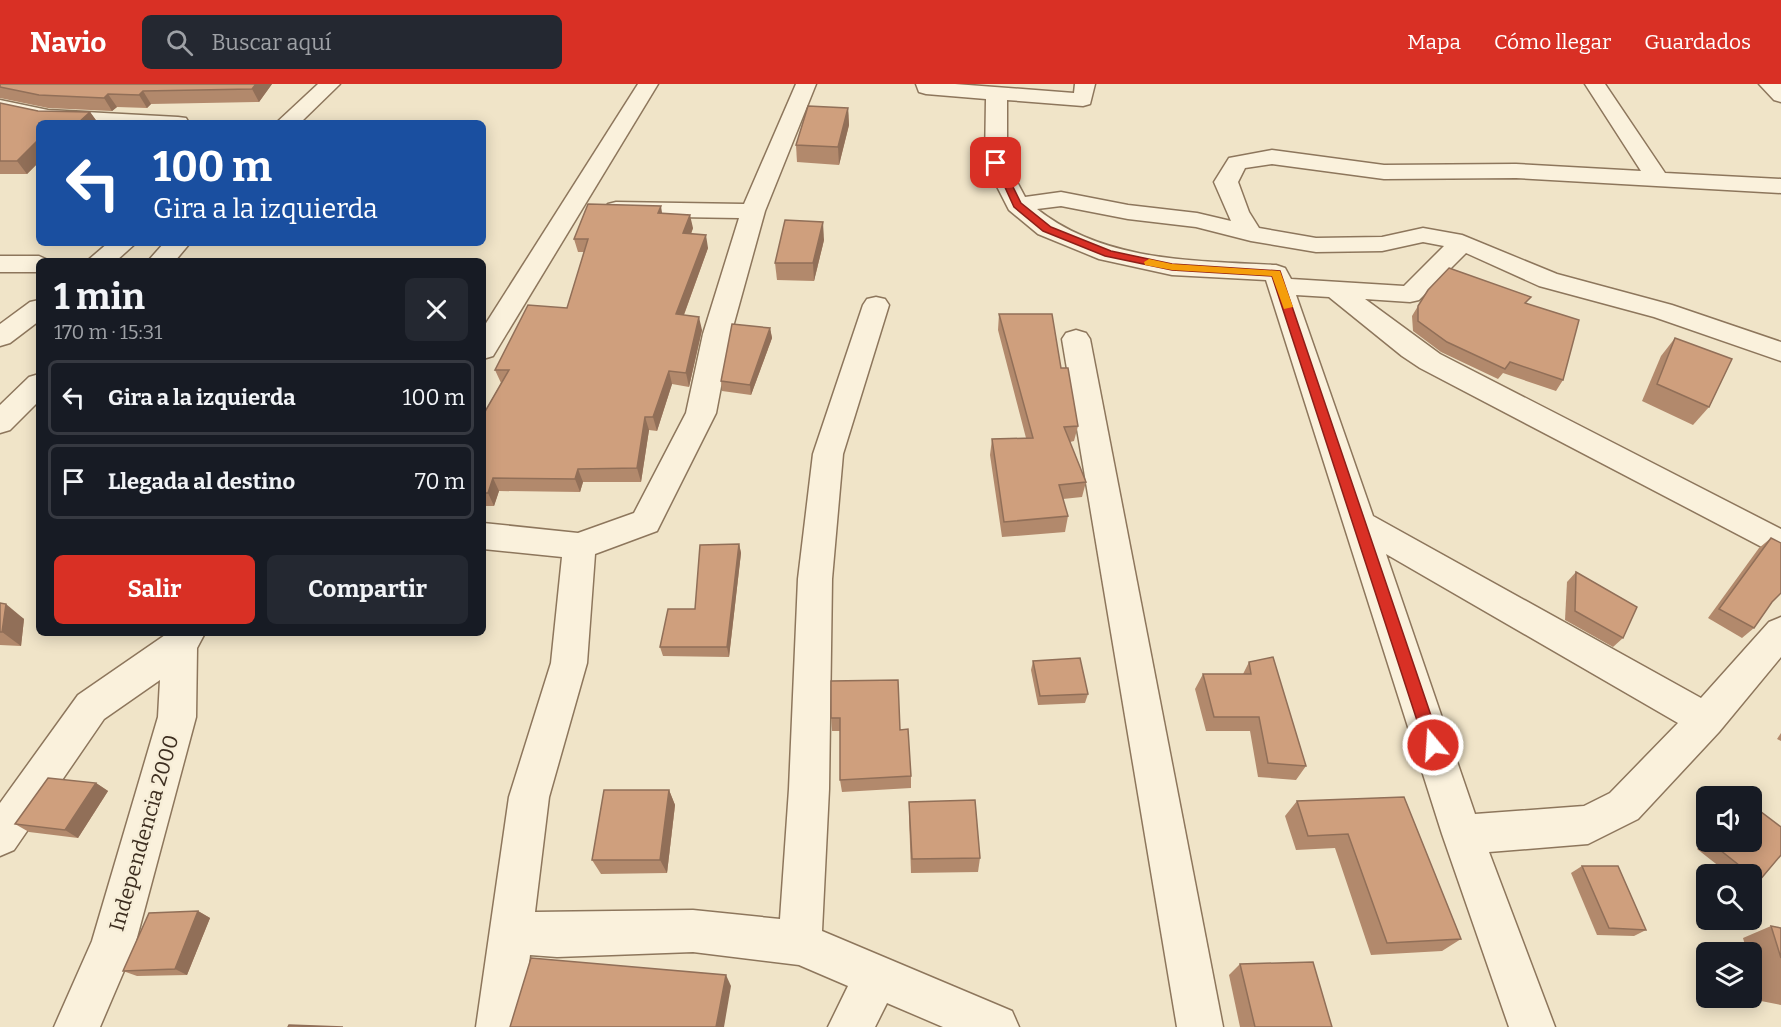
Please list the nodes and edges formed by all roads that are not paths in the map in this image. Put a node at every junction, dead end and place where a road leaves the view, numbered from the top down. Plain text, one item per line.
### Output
1 (330, 84) edge
2 (648, 84) edge
3 (806, 84) edge
4 (926, 84) edge
5 (1085, 84) edge
6 (1595, 84) edge
7 (1769, 84) edge
8 (997, 93) junction
9 (1781, 96) edge
10 (0, 106) edge
11 (122, 120) edge
12 (290, 120) edge
13 (1657, 178) junction
14 (1781, 186) edge
15 (1017, 205) junction
16 (569, 208) junction
17 (753, 210) junction
18 (1251, 234) junction
19 (1462, 242) junction
20 (120, 246) edge
21 (175, 246) edge
22 (104, 258) edge
23 (164, 258) edge
24 (0, 264) edge
25 (36, 264) edge
26 (1281, 286) junction
27 (1335, 289) junction
28 (876, 305) dead end
29 (36, 310) edge
30 (0, 337) edge
31 (1076, 339) dead end
32 (486, 345) edge
33 (1781, 352) edge
34 (36, 387) edge
35 (0, 423) edge
36 (1360, 524) junction
37 (486, 536) edge
38 (1781, 544) edge
39 (579, 546) junction
40 (1781, 632) edge
41 (183, 640) edge
42 (1706, 720) junction
43 (1462, 834) junction
44 (0, 836) edge
45 (510, 932) junction
46 (800, 943) junction
47 (876, 977) junction
48 (77, 1027) edge
49 (499, 1027) edge
50 (851, 1027) edge
51 (996, 1027) edge
52 (1200, 1027) edge
53 (1532, 1027) edge

1 - 12 street
2 - 16 street
3 - 17 street
4 - 8 street
5 - 8 street
6 - 13 street
7 - 9 street
8 - 15 street
10 - 11 street
13 - 14 street
13 - 18 street
15 - 18 street
15 - 26 street
16 - 17 street
16 - 32 street
17 - 39 street
18 - 19 street
19 - 27 street
19 - 33 street
20 - 22 street
21 - 23 street
24 - 25 street
26 - 27 street
26 - 36 street
27 - 38 street
28 - 46 street
29 - 30 street
31 - 52 street
34 - 35 street
36 - 42 street
36 - 43 street
37 - 39 street
39 - 45 street
40 - 42 street
41 - 44 street
41 - 48 street, Independencia 2000
42 - 43 street
43 - 53 street
45 - 46 street
45 - 49 street
46 - 47 street
47 - 50 street
47 - 51 street

